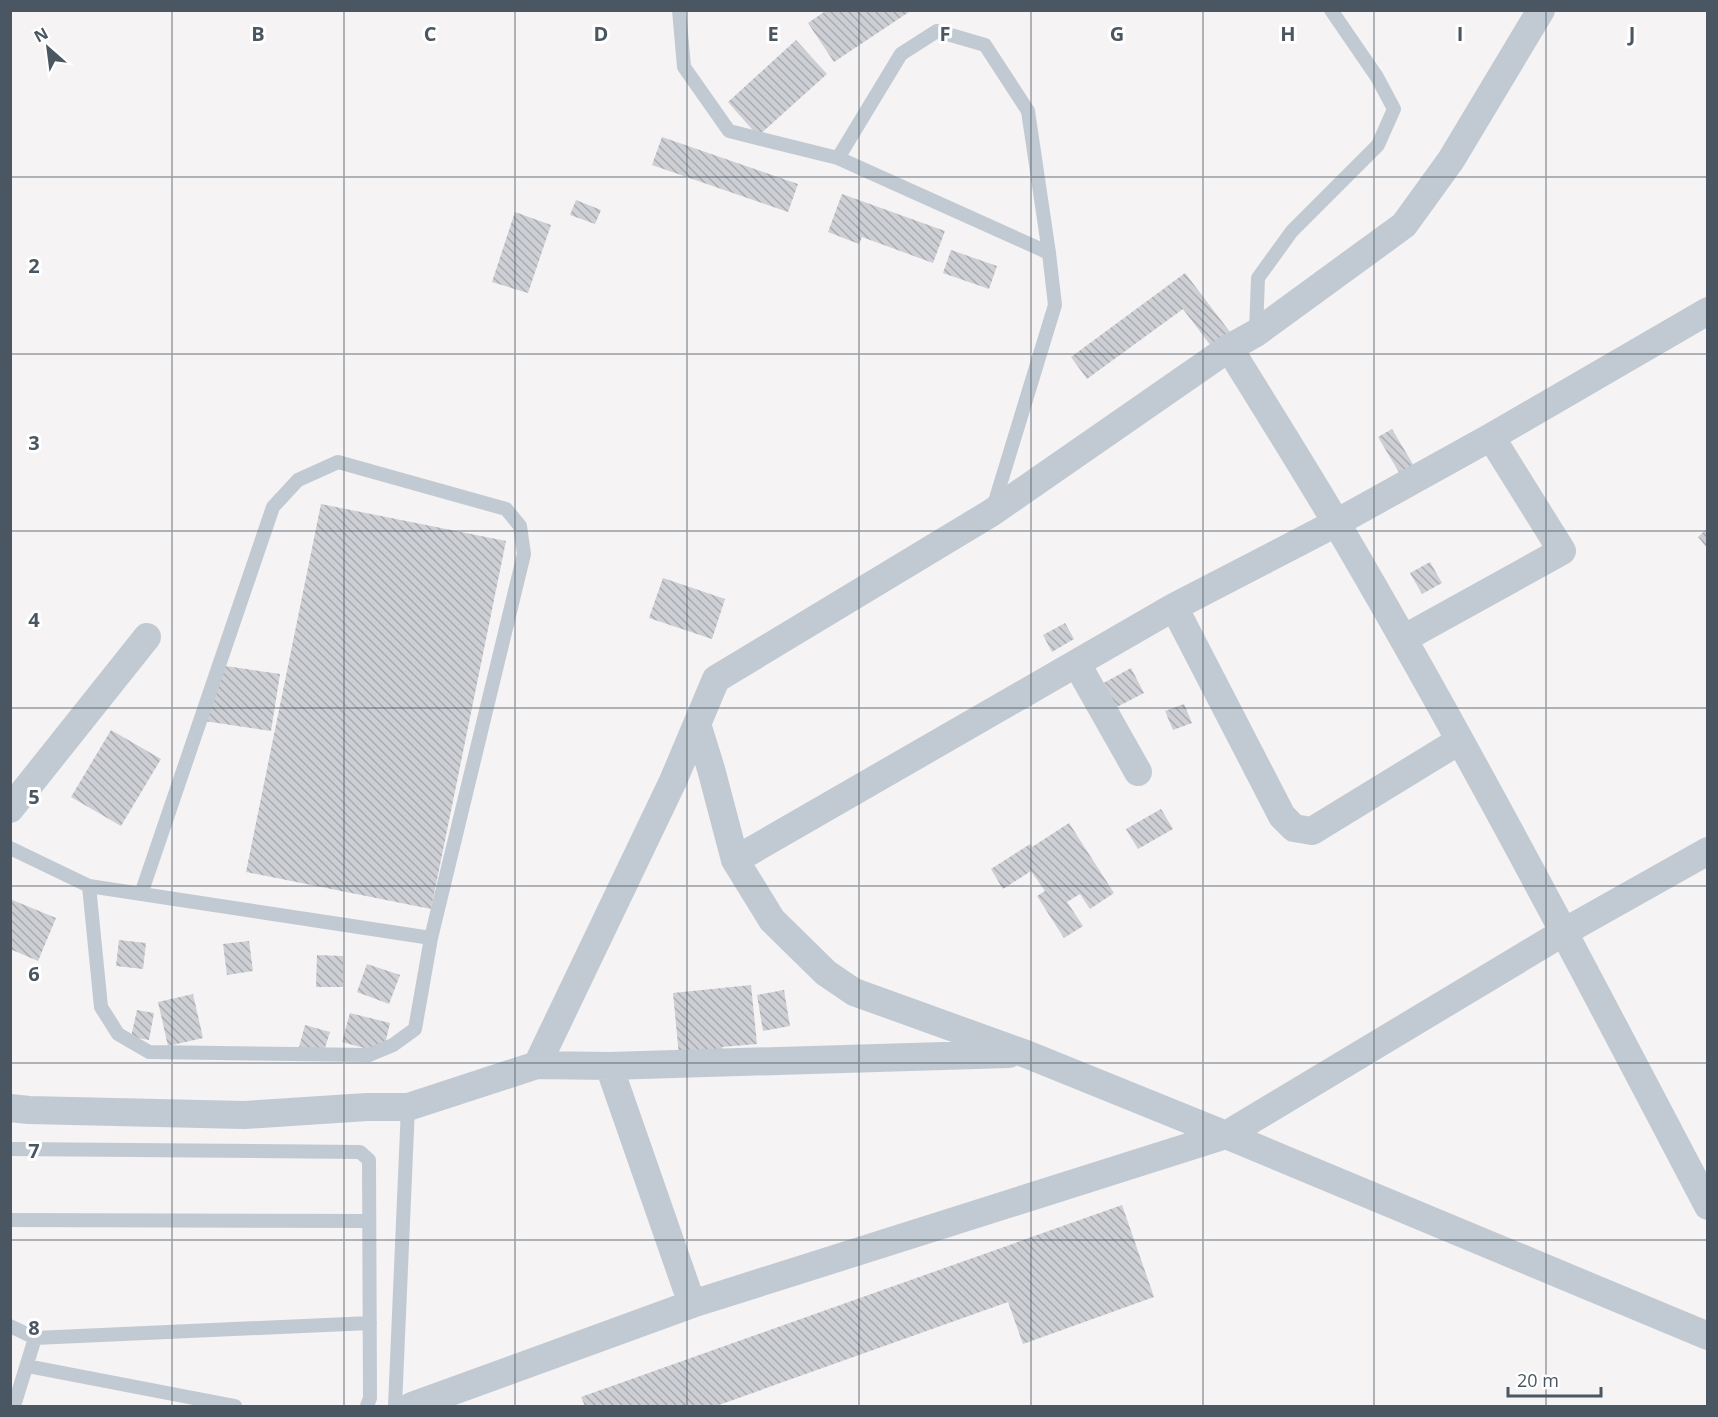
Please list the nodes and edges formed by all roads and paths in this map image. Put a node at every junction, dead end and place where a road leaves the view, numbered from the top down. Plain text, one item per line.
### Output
1 (679, 10) edge
2 (1331, 10) edge
3 (1541, 10) edge
4 (838, 158) junction
5 (1049, 253) junction
6 (1707, 311) edge
7 (1256, 333) junction
8 (1229, 348) junction
9 (1491, 437) junction
10 (991, 513) junction
11 (1336, 523) junction
12 (1174, 607) junction
13 (147, 637) dead end
14 (1403, 639) junction
15 (1077, 664) junction
16 (696, 724) junction
17 (1459, 741) junction
18 (1138, 772) dead end
19 (10, 809) edge
20 (10, 848) edge
21 (1707, 851) edge
22 (735, 860) junction
23 (88, 886) junction
24 (141, 894) junction
25 (1564, 932) junction
26 (431, 938) junction
27 (1026, 1053) junction
28 (537, 1065) junction
29 (609, 1066) junction
30 (408, 1107) junction
31 (10, 1108) edge
32 (1226, 1135) junction
33 (10, 1149) edge
34 (1707, 1206) edge
35 (10, 1220) edge
36 (369, 1221) junction
37 (692, 1304) junction
38 (370, 1323) junction
39 (10, 1326) edge
40 (1707, 1336) edge
41 (35, 1338) junction
42 (27, 1366) junction
43 (14, 1407) edge
44 (235, 1407) edge
45 (367, 1407) edge
46 (395, 1407) edge
47 (412, 1407) edge

1 - 4 lane
2 - 7 lane
3 - 7 street
4 - 5 lane
4 - 5 lane
5 - 10 lane
6 - 9 street
7 - 8 street
8 - 10 street
8 - 11 street
9 - 11 street
9 - 14 street
10 - 16 street
11 - 12 street
11 - 14 street
12 - 15 street
12 - 17 street
13 - 19 street
14 - 17 street
15 - 18 street
15 - 22 street
16 - 22 street
16 - 28 street
17 - 25 street
20 - 23 lane
21 - 25 street
22 - 27 street
23 - 24 lane
23 - 26 lane
24 - 26 lane
24 - 26 lane
25 - 32 street
25 - 34 street
27 - 29 street
27 - 32 street
28 - 29 street
28 - 30 street
29 - 37 street
30 - 31 street
30 - 46 lane
32 - 37 street
32 - 40 street
33 - 36 lane
35 - 36 lane
36 - 38 lane
37 - 47 street
38 - 41 lane
38 - 45 lane
39 - 41 lane
41 - 42 lane
42 - 43 lane
42 - 44 lane

